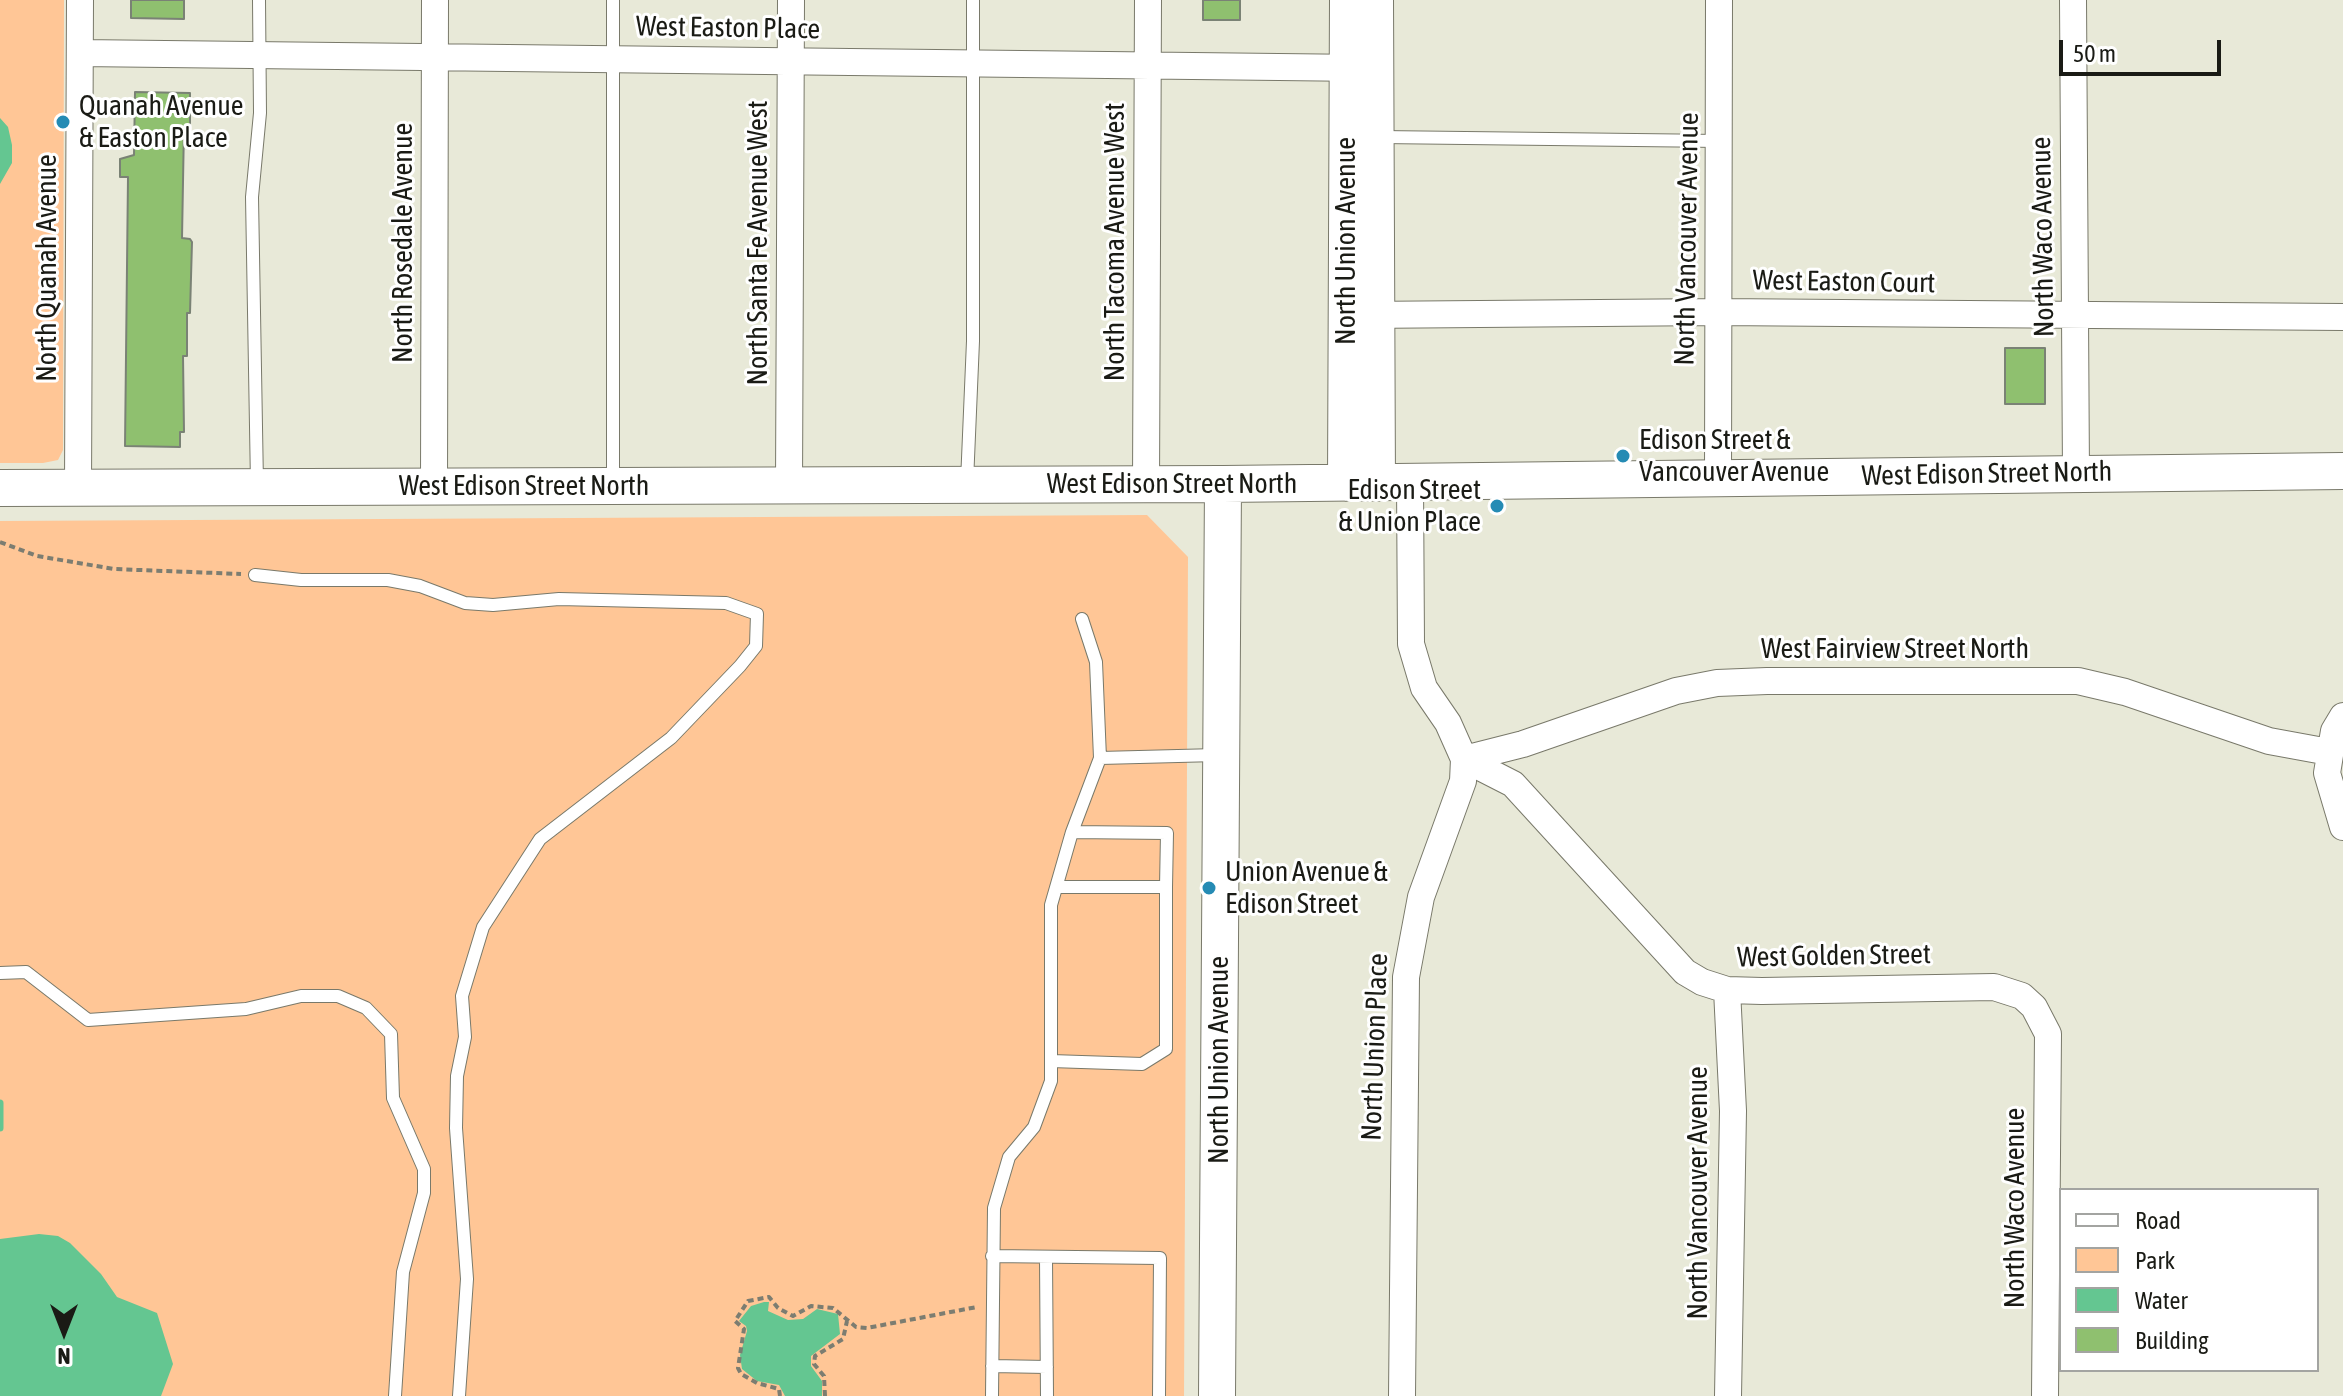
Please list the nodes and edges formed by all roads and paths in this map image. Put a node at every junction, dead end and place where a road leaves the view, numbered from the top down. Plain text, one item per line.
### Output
1 (80, 0) edge
2 (259, 0) edge
3 (435, 0) edge
4 (613, 0) edge
5 (791, 0) edge
6 (973, 0) edge
7 (1148, 0) edge
8 (1348, 0) edge
9 (1375, 0) edge
10 (1719, 0) edge
11 (2073, 0) edge
12 (80, 53) junction
13 (260, 55) junction
14 (435, 55) junction
15 (613, 58) junction
16 (791, 61) junction
17 (974, 63) junction
18 (1147, 65) junction
19 (1361, 68) junction
20 (1376, 137) junction
21 (1720, 141) junction
22 (1718, 312) junction
23 (1361, 315) junction
24 (2076, 317) junction
25 (2343, 317) edge
26 (2343, 471) edge
27 (2076, 473) junction
28 (1718, 478) junction
29 (1378, 483) junction
30 (1223, 484) junction
31 (967, 485) junction
32 (1146, 485) junction
33 (613, 486) junction
34 (789, 486) junction
35 (257, 487) junction
36 (434, 487) junction
37 (0, 488) edge
38 (78, 488) junction
39 (0, 542) edge
40 (255, 575) joint
41 (1082, 619) dead end
42 (2343, 716) edge
43 (2329, 752) junction
44 (1220, 755) junction
45 (1100, 758) junction
46 (1464, 759) junction
47 (2343, 827) edge
48 (1072, 832) junction
49 (1059, 887) junction
50 (1166, 887) junction
51 (0, 973) edge
52 (1727, 990) junction
53 (2044, 1022) joint
54 (1051, 1061) junction
55 (992, 1256) junction
56 (1046, 1258) junction
57 (992, 1307) junction
58 (847, 1321) junction
59 (992, 1366) junction
60 (1047, 1367) junction
61 (395, 1396) edge
62 (459, 1396) edge
63 (780, 1396) edge
64 (825, 1396) edge
65 (992, 1396) edge
66 (1047, 1396) edge
67 (1159, 1396) edge
68 (1217, 1396) edge
69 (1402, 1396) edge
70 (1728, 1396) edge
71 (2045, 1396) edge

1 - 12 street, North Quanah Avenue
2 - 13 lane
3 - 14 street, North Rosedale Avenue
4 - 15 lane
5 - 16 street, North Santa Fe Avenue West
6 - 17 lane
7 - 18 street, North Tacoma Avenue West
8 - 19 main road, North Union Avenue
9 - 19 main road, North Union Avenue
10 - 21 street, North Vancouver Avenue
11 - 24 street, North Waco Avenue
12 - 13 street, West Easton Place
12 - 38 street, North Quanah Avenue
13 - 14 street, West Easton Place
13 - 35 lane
14 - 15 street, West Easton Place
14 - 36 street, North Rosedale Avenue
15 - 16 street, West Easton Place
15 - 33 lane
16 - 17 street, West Easton Place
16 - 34 street, North Santa Fe Avenue West
17 - 18 street, West Easton Place
17 - 31 lane
18 - 19 street, West Easton Place
18 - 32 street, North Tacoma Avenue West
19 - 20 main road, North Union Avenue
19 - 23 main road, North Union Avenue
20 - 21 lane
20 - 23 main road, North Union Avenue
21 - 22 street, North Vancouver Avenue
22 - 23 street, West Easton Court
22 - 24 street, West Easton Court
22 - 28 street, North Vancouver Avenue
23 - 29 main road, North Union Avenue
24 - 25 street, West Easton Court
24 - 27 street, North Waco Avenue
26 - 27 main road, West Edison Street North
27 - 28 main road, West Edison Street North
28 - 29 main road, West Edison Street North
29 - 30 main road, West Edison Street North
29 - 46 street
30 - 32 main road, West Edison Street North
30 - 44 main road, North Union Avenue
31 - 32 main road, West Edison Street North
31 - 34 main road, West Edison Street North
33 - 34 main road, West Edison Street North
33 - 36 main road, West Edison Street North
35 - 36 main road, West Edison Street North
35 - 38 main road, West Edison Street North
37 - 38 main road, West Edison Street North
39 - 40 path
40 - 62 lane
41 - 45 lane
42 - 43 street
43 - 46 street, West Fairview Street North
43 - 47 street
44 - 45 lane
44 - 68 main road, North Union Avenue
45 - 48 lane
46 - 52 street, West Golden Street
46 - 69 street, North Union Place
48 - 49 lane
48 - 50 lane
49 - 50 lane
49 - 54 lane
50 - 54 lane
51 - 61 lane
52 - 53 street, West Golden Street
52 - 70 street, North Vancouver Avenue
53 - 71 street, North Waco Avenue
54 - 55 lane
55 - 56 lane
55 - 57 lane
56 - 60 lane
56 - 67 lane
57 - 58 path
57 - 59 lane
58 - 63 path
58 - 64 path
59 - 60 lane
59 - 65 lane
60 - 66 lane

